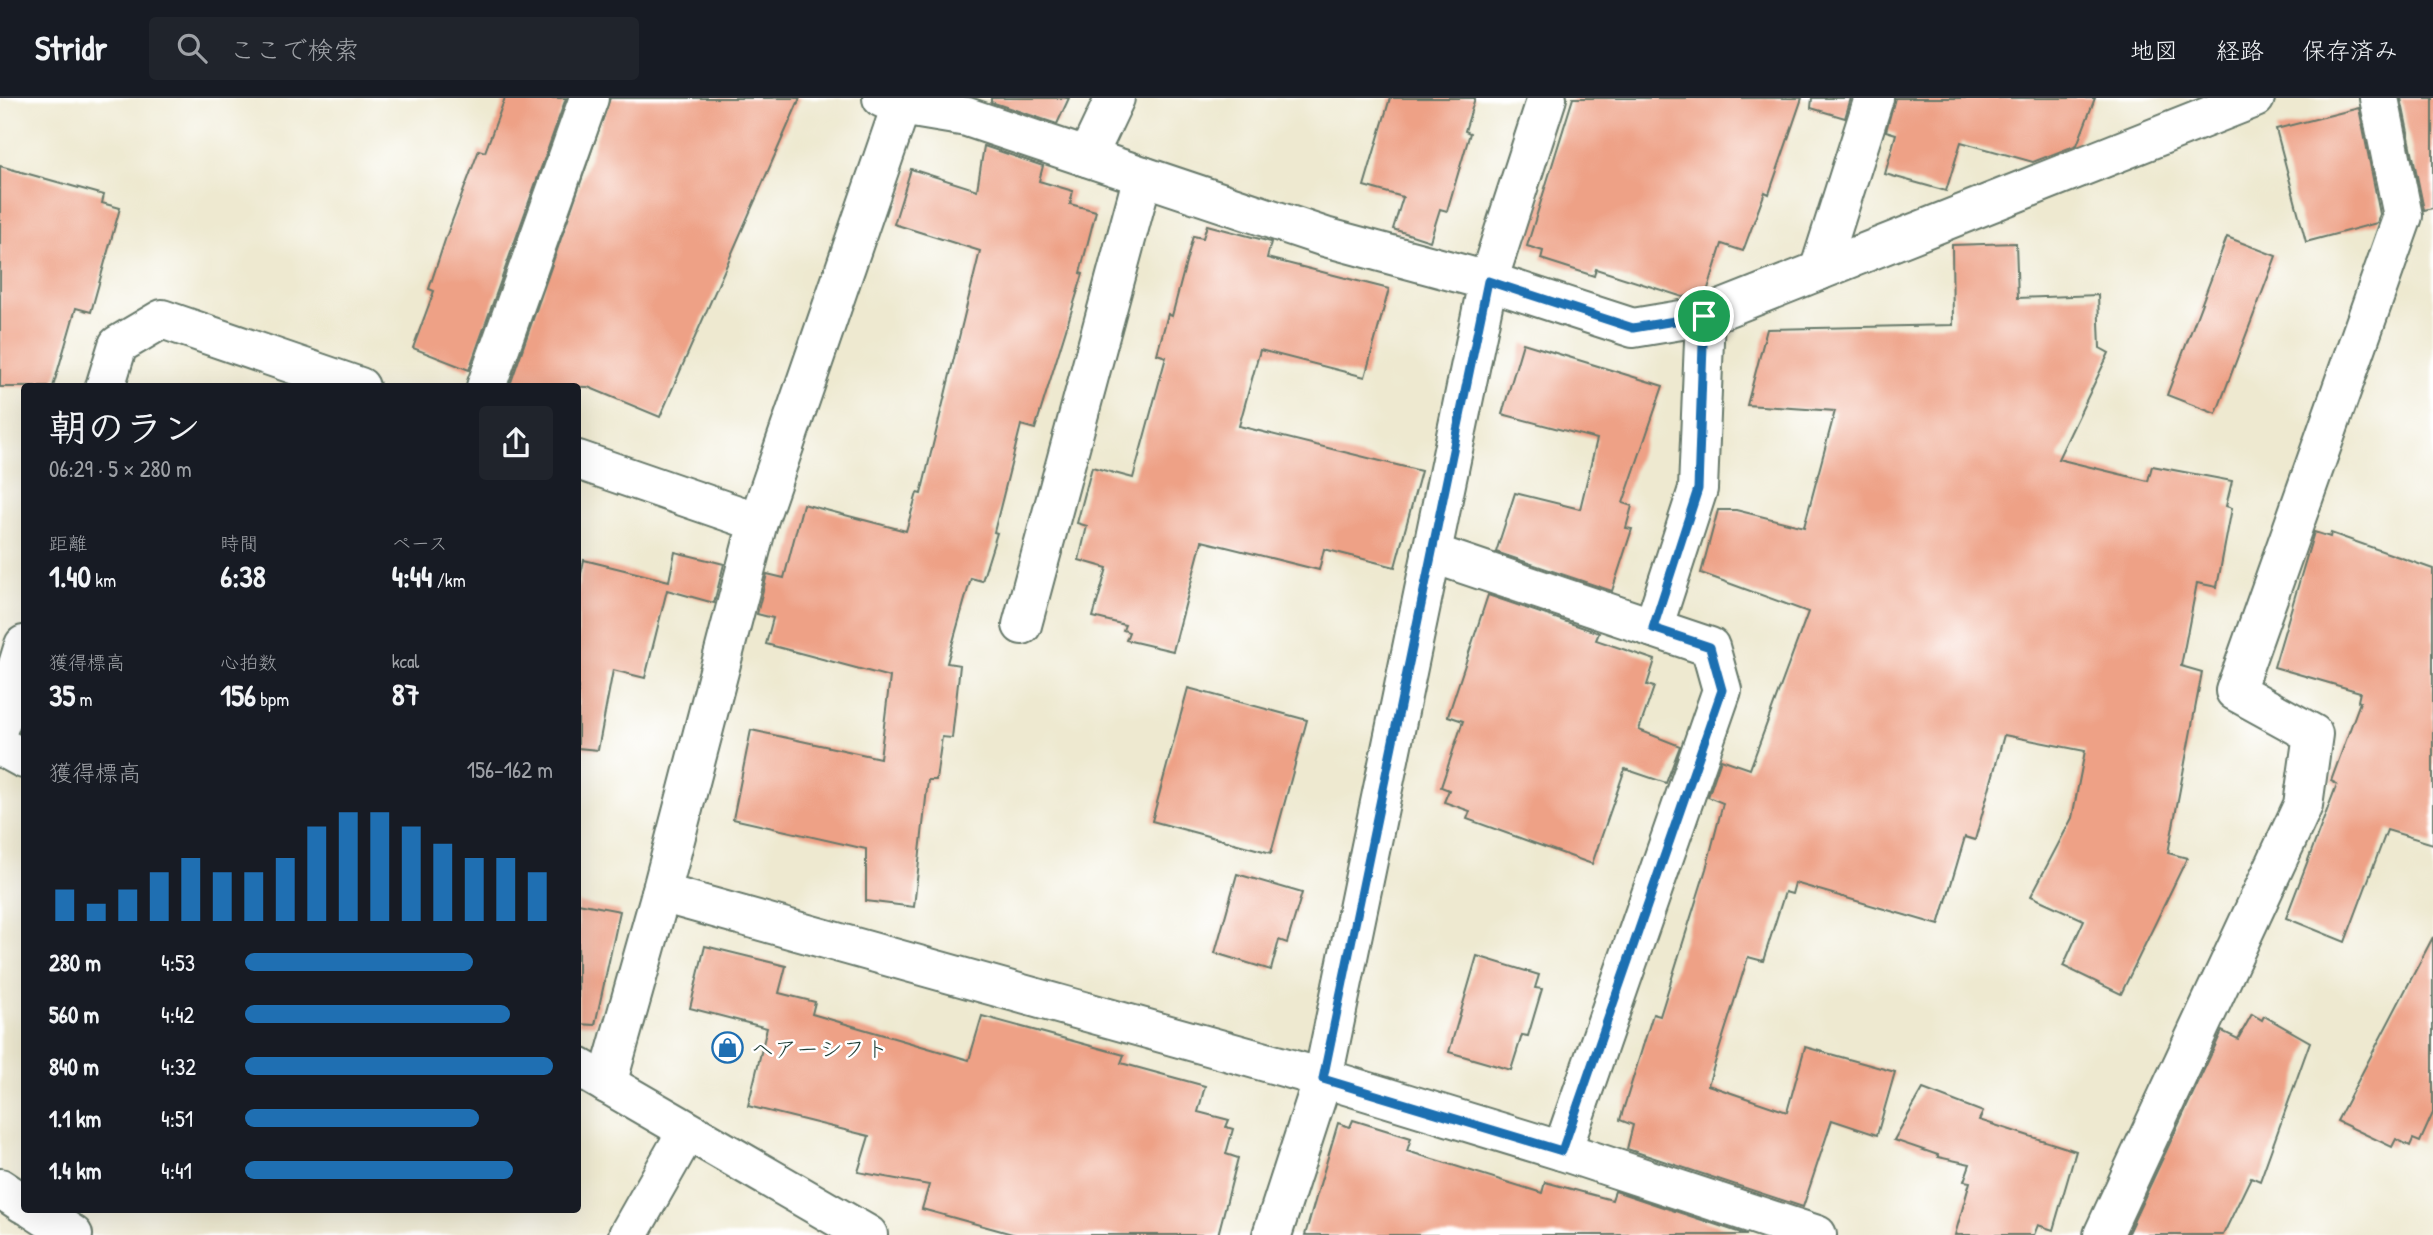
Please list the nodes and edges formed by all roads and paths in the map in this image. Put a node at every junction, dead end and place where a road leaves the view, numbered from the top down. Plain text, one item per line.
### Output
1 (589, 98) edge
2 (1115, 98) edge
3 (1547, 98) edge
4 (1874, 98) edge
5 (2379, 98) edge
6 (2241, 101) edge
7 (892, 102) edge
8 (972, 107) edge
9 (1087, 157) junction
10 (1143, 176) junction
11 (1819, 271) junction
12 (1488, 281) junction
13 (1704, 316) junction
14 (106, 383) edge
15 (348, 383) edge
16 (487, 383) edge
17 (581, 461) edge
18 (758, 522) junction
19 (1431, 553) junction
20 (1022, 625) dead end
21 (1653, 628) junction
22 (21, 655) edge
23 (0, 724) edge
24 (0, 746) edge
25 (21, 757) edge
26 (661, 893) junction
27 (592, 1076) edge
28 (1323, 1079) junction
29 (687, 1131) junction
30 (1562, 1151) junction
31 (0, 1188) edge
32 (21, 1202) edge
33 (39, 1213) edge
34 (73, 1235) edge
35 (628, 1235) edge
36 (868, 1235) edge
37 (1272, 1235) edge
38 (1817, 1235) edge
39 (2103, 1235) edge

1 - 16 street
2 - 9 street
3 - 12 street
4 - 11 street
5 - 39 street
6 - 11 street
7 - 8 street
7 - 18 street
8 - 9 street
9 - 10 street
10 - 12 street
10 - 20 street
11 - 13 street
12 - 13 street
12 - 19 street
13 - 21 street
14 - 15 street
17 - 18 street
18 - 26 street
19 - 21 street
19 - 28 street
21 - 30 street
22 - 23 street
24 - 25 street
26 - 27 street
26 - 28 street
27 - 29 street
28 - 30 street
28 - 37 street
29 - 35 street
29 - 36 street
30 - 38 street
31 - 32 street
33 - 34 street

